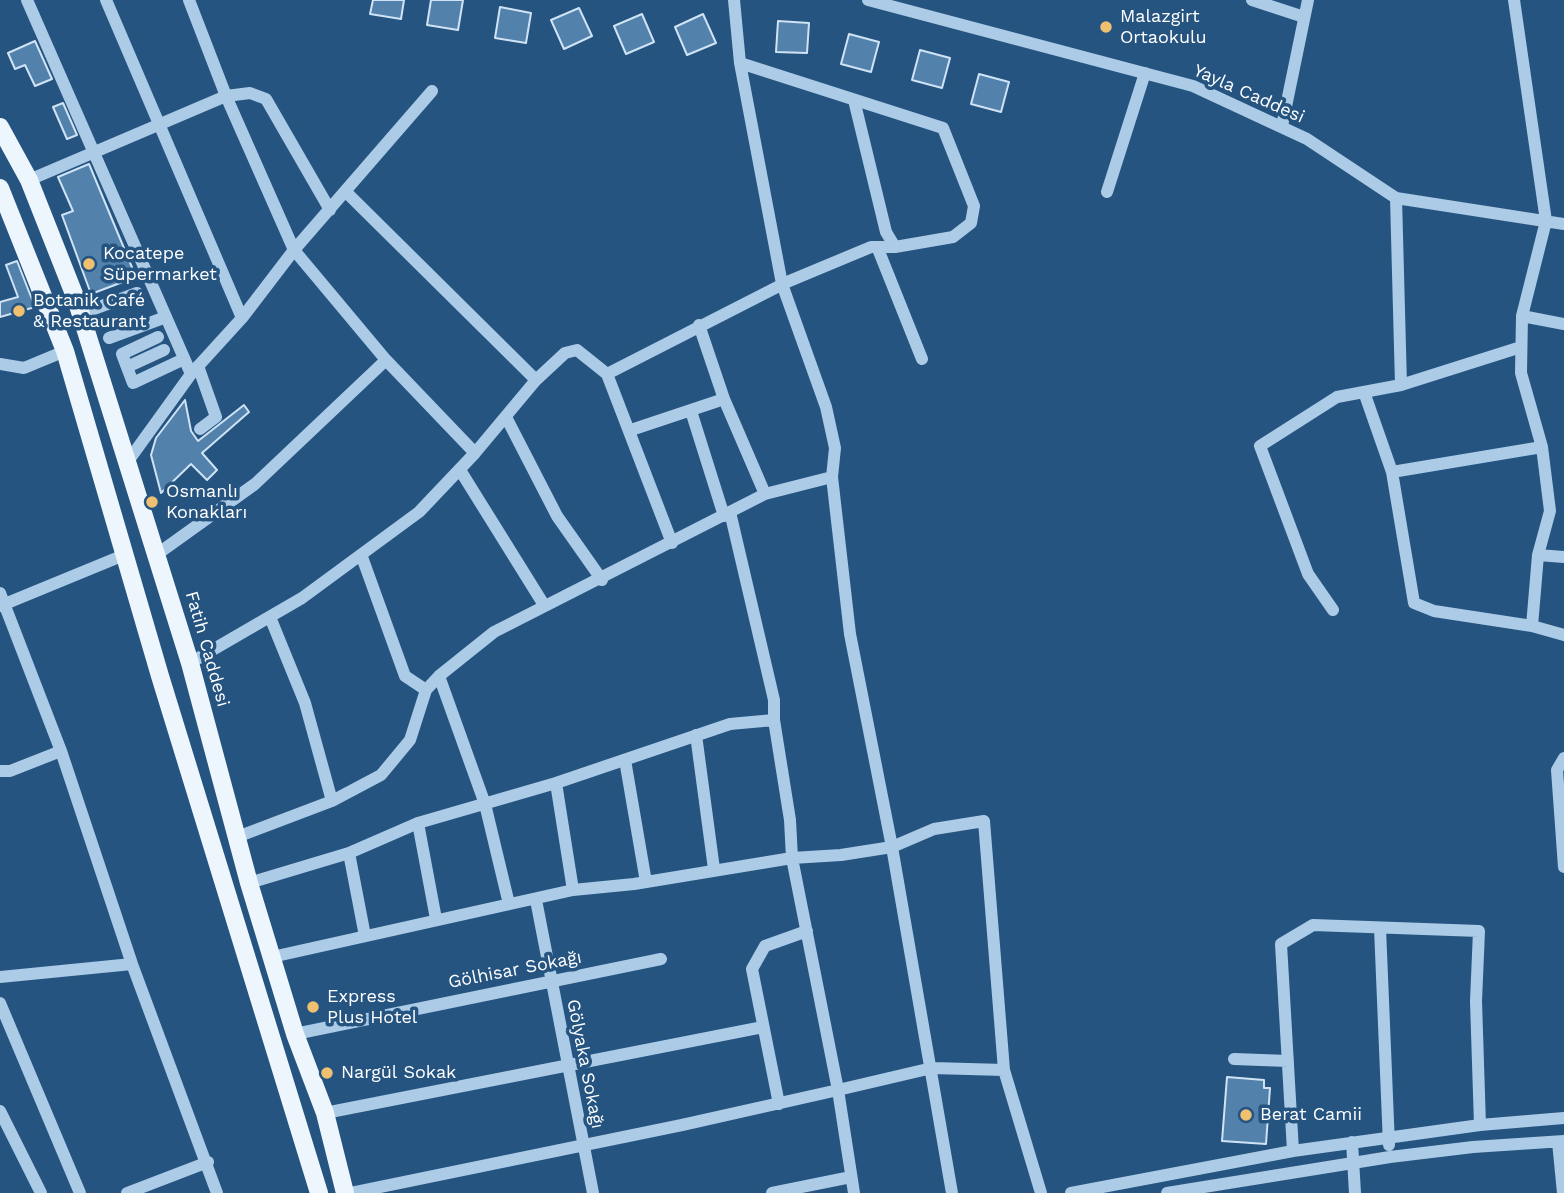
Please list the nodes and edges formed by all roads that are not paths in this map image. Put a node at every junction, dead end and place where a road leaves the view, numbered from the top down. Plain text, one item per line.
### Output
1 (27, 0) edge
2 (106, 0) edge
3 (189, 0) edge
4 (734, 0) edge
5 (868, 0) edge
6 (1252, 0) edge
7 (1308, 0) edge
8 (1514, 0) edge
9 (897, 4) edge
10 (1304, 17) junction
11 (740, 63) junction
12 (1145, 73) junction
13 (432, 91) dead end
14 (226, 96) junction
15 (854, 100) junction
16 (159, 124) junction
17 (1282, 126) junction
18 (0, 127) edge
19 (94, 150) junction
20 (29, 180) junction
21 (0, 188) edge
22 (346, 192) junction
23 (1107, 192) dead end
24 (1396, 198) junction
25 (330, 210) junction
26 (1546, 221) junction
27 (1564, 224) edge
28 (895, 247) junction
29 (878, 249) junction
30 (294, 250) junction
31 (782, 285) junction
32 (137, 293) dead end
33 (80, 314) junction
34 (1522, 316) junction
35 (166, 317) junction
36 (242, 318) junction
37 (1564, 324) edge
38 (699, 325) junction
39 (158, 337) dead end
40 (109, 338) dead end
41 (1521, 347) junction
42 (164, 350) dead end
43 (65, 351) junction
44 (184, 359) junction
45 (922, 359) dead end
46 (386, 360) junction
47 (0, 365) edge
48 (127, 367) junction
49 (194, 370) junction
50 (607, 374) junction
51 (536, 380) junction
52 (1401, 385) junction
53 (1364, 392) junction
54 (724, 399) junction
55 (691, 411) junction
56 (506, 418) junction
57 (200, 429) dead end
58 (631, 430) junction
59 (1542, 447) junction
60 (475, 453) junction
61 (126, 464) junction
62 (460, 470) junction
63 (1392, 472) junction
64 (832, 477) junction
65 (765, 494) junction
66 (727, 514) junction
67 (672, 542) junction
68 (124, 555) junction
69 (156, 555) junction
70 (1538, 555) junction
71 (362, 556) junction
72 (1564, 557) edge
73 (602, 580) junction
74 (1, 601) edge
75 (544, 605) junction
76 (1333, 610) dead end
77 (270, 617) junction
78 (1532, 625) junction
79 (1564, 635) edge
80 (190, 663) junction
81 (439, 676) junction
82 (426, 690) junction
83 (774, 720) junction
84 (696, 736) junction
85 (61, 751) junction
86 (1564, 758) edge
87 (625, 760) junction
88 (0, 771) edge
89 (556, 783) junction
90 (332, 801) junction
91 (485, 804) junction
92 (418, 823) junction
93 (237, 837) junction
94 (892, 847) junction
95 (349, 853) junction
96 (792, 858) junction
97 (1564, 867) edge
98 (714, 869) junction
99 (646, 882) junction
100 (249, 883) junction
101 (573, 890) junction
102 (536, 900) junction
103 (509, 904) junction
104 (436, 919) junction
105 (1380, 928) junction
106 (807, 931) junction
107 (365, 936) junction
108 (272, 957) junction
109 (661, 959) dead end
110 (132, 964) junction
111 (0, 976) edge
112 (551, 980) junction
113 (0, 1003) edge
114 (763, 1027) junction
115 (295, 1034) junction
116 (1234, 1059) dead end
117 (1288, 1061) junction
118 (570, 1066) junction
119 (932, 1068) junction
120 (1004, 1070) junction
121 (838, 1090) junction
122 (779, 1104) junction
123 (0, 1111) edge
124 (325, 1113) junction
125 (1564, 1118) edge
126 (1480, 1125) junction
127 (1389, 1137) junction
128 (1561, 1141) edge
129 (1352, 1142) junction
130 (582, 1146) junction
131 (1293, 1151) junction
132 (1390, 1157) junction
133 (208, 1162) junction
134 (1355, 1163) junction
135 (851, 1178) junction
136 (1261, 1178) junction
137 (41, 1193) edge
138 (80, 1193) edge
139 (127, 1193) edge
140 (217, 1193) edge
141 (319, 1193) edge
142 (345, 1193) edge
143 (351, 1193) edge
144 (593, 1193) edge
145 (772, 1193) edge
146 (854, 1193) edge
147 (952, 1193) edge
148 (1041, 1193) edge
149 (1071, 1193) edge
150 (1167, 1193) edge
151 (1263, 1193) edge
152 (1355, 1193) edge
153 (1563, 1193) edge

1 - 19 street
2 - 16 street
3 - 14 street
4 - 11 street
5 - 9 street, Yayla Caddesi
6 - 10 street
7 - 10 street
8 - 26 street
9 - 12 street, Yayla Caddesi
10 - 17 street
11 - 15 street
11 - 31 street
12 - 17 street, Yayla Caddesi
12 - 23 street
13 - 22 street
14 - 16 street
14 - 25 street
14 - 30 street
15 - 28 street
15 - 28 street
16 - 19 street
16 - 36 street
17 - 24 street, Yayla Caddesi
18 - 20 main road, Fatih Caddesi
19 - 20 street
19 - 35 street
20 - 33 main road, Fatih Caddesi
21 - 43 main road
22 - 25 street
22 - 51 street
24 - 26 street, Yayla Caddesi
24 - 52 street
25 - 30 street
26 - 27 street, Yayla Caddesi
26 - 34 street
28 - 29 street
29 - 31 street
29 - 45 street
30 - 36 street
30 - 46 street
31 - 38 street
31 - 64 street
32 - 33 street
33 - 61 main road, Fatih Caddesi
34 - 37 street
34 - 41 street
35 - 40 street
35 - 44 street
36 - 49 street
38 - 50 street
38 - 54 street
39 - 48 street
41 - 52 street
41 - 59 street
42 - 48 street
43 - 47 street
43 - 68 main road
44 - 48 street
44 - 49 street
46 - 60 street
46 - 69 street
49 - 57 street
49 - 61 street
50 - 51 street
50 - 58 street
51 - 56 street
52 - 53 street
53 - 63 street
53 - 76 street
54 - 55 street
54 - 65 street
55 - 58 street
55 - 66 street
56 - 60 street
56 - 73 street
58 - 67 street
59 - 63 street
59 - 70 street
60 - 62 street
61 - 69 main road, Fatih Caddesi
62 - 71 street
62 - 75 street
63 - 78 street
64 - 65 street
64 - 94 street
65 - 66 street
66 - 67 street
66 - 83 street
67 - 73 street
68 - 74 street
68 - 141 main road
69 - 80 main road, Fatih Caddesi
70 - 72 street
70 - 78 street
71 - 77 street
71 - 82 street
73 - 75 street
74 - 85 street
75 - 81 street
77 - 80 street
77 - 90 street
78 - 79 street
80 - 93 main road, Fatih Caddesi
81 - 82 street
81 - 91 street
82 - 90 street
83 - 84 street
83 - 96 street
84 - 87 street
84 - 98 street
85 - 88 street
85 - 110 street
86 - 97 street
87 - 89 street
87 - 99 street
89 - 91 street
89 - 101 street
90 - 93 street
91 - 92 street
91 - 103 street
92 - 95 street
92 - 104 street
93 - 100 main road, Fatih Caddesi
94 - 96 street
94 - 119 street
94 - 120 street
95 - 100 street
95 - 107 street
96 - 98 street
96 - 106 street
98 - 99 street
99 - 101 street
100 - 108 main road, Fatih Caddesi
101 - 102 street
102 - 103 street
102 - 112 street, Gölyaka Sokağı
103 - 104 street
104 - 107 street
105 - 117 street
105 - 126 street
105 - 127 street
106 - 114 street
106 - 121 street
107 - 108 street
108 - 115 main road, Fatih Caddesi
109 - 112 street, Gölhisar Sokağı
110 - 111 street
110 - 133 street
112 - 115 street, Gölhisar Sokağı
112 - 118 street, Gölyaka Sokağı
113 - 138 street
114 - 118 street
114 - 122 street
115 - 124 main road, Fatih Caddesi
116 - 117 street
117 - 131 street
118 - 124 street
118 - 130 street, Gölyaka Sokağı
119 - 120 street
119 - 121 street
119 - 147 street
120 - 148 street
121 - 122 street
121 - 135 street
122 - 130 street
123 - 137 street
124 - 142 main road, Fatih Caddesi
125 - 126 street
126 - 127 street
127 - 129 street
127 - 132 street
128 - 132 street
128 - 153 street
129 - 131 street
129 - 134 street
130 - 143 street
130 - 144 street, Gölyaka Sokağı
131 - 149 street
132 - 134 street
133 - 139 street
133 - 140 street
134 - 136 street
134 - 152 street
135 - 145 street
135 - 146 street
136 - 150 street
136 - 151 street

